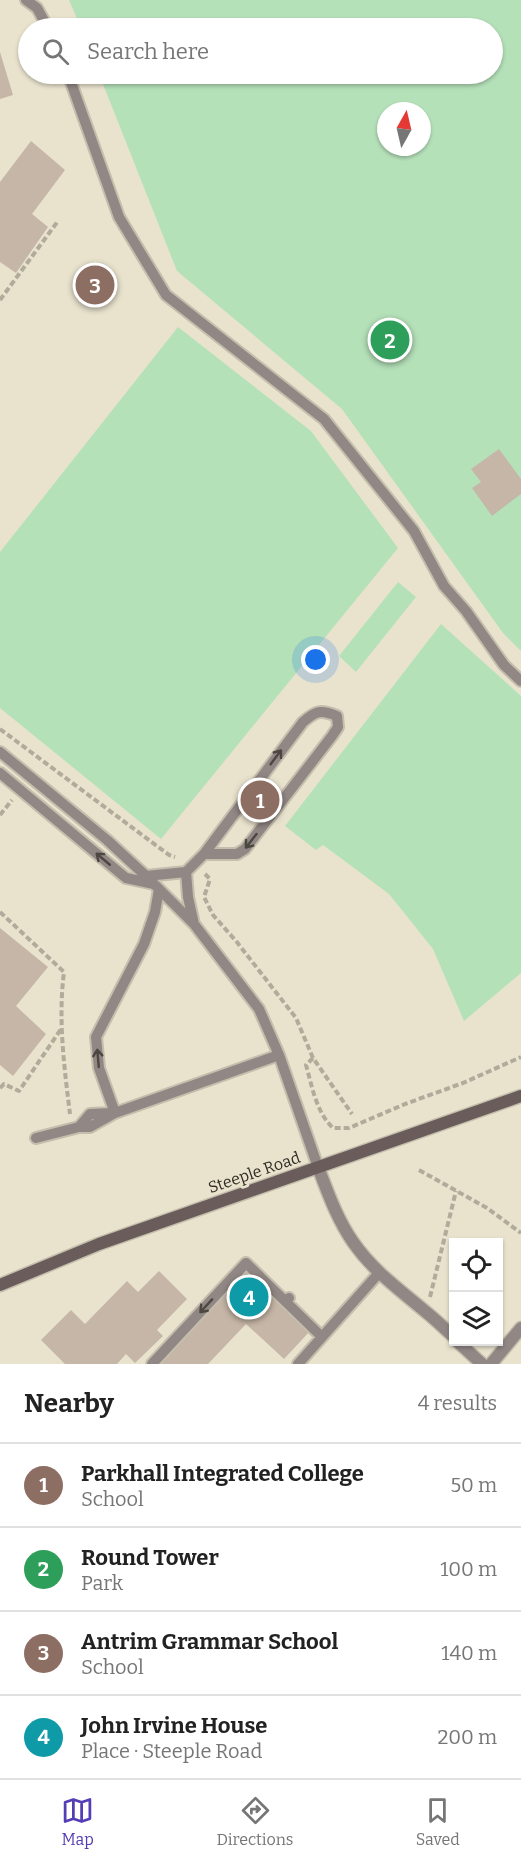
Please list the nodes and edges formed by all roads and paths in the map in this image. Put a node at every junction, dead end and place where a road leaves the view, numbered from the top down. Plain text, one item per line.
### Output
1 (26, 0) edge
2 (42, 18) edge
3 (72, 84) edge
4 (58, 221) dead end
5 (0, 300) edge
6 (521, 681) edge
7 (0, 752) edge
8 (0, 773) edge
9 (204, 854) junction
10 (186, 872) junction
11 (153, 883) junction
12 (0, 912) edge
13 (194, 924) junction
14 (62, 1028) junction
15 (279, 1055) junction
16 (521, 1057) edge
17 (313, 1058) dead end
18 (0, 1088) edge
19 (521, 1096) edge
20 (115, 1113) junction
21 (76, 1127) junction
22 (36, 1138) dead end
23 (318, 1167) junction
24 (419, 1170) dead end
25 (456, 1191) junction
26 (521, 1233) edge
27 (379, 1273) junction
28 (0, 1285) edge
29 (427, 1312) junction
30 (521, 1328) edge
31 (449, 1333) edge
32 (322, 1337) junction
33 (463, 1346) edge
34 (152, 1364) edge
35 (298, 1364) edge
36 (482, 1364) edge
37 (491, 1364) edge

1 - 2 lane
3 - 6 lane
4 - 5 path
7 - 11 lane
11 -> 8 lane
9 -> 9 lane
9 - 10 lane
10 - 11 lane
10 - 13 lane
11 - 13 lane
20 -> 11 lane
12 - 14 path
13 - 15 lane
14 - 18 path
14 - 21 path
15 - 20 lane
15 - 23 lane
16 - 17 path
19 - 23 street, Steeple Road
20 - 21 lane
21 - 22 lane
23 - 27 street
23 - 28 street, Steeple Road
24 - 25 path
25 - 26 path
25 - 29 path
27 - 29 street
27 - 32 lane
29 - 31 street
30 - 37 street
32 -> 34 lane
32 - 35 lane
33 - 36 street

